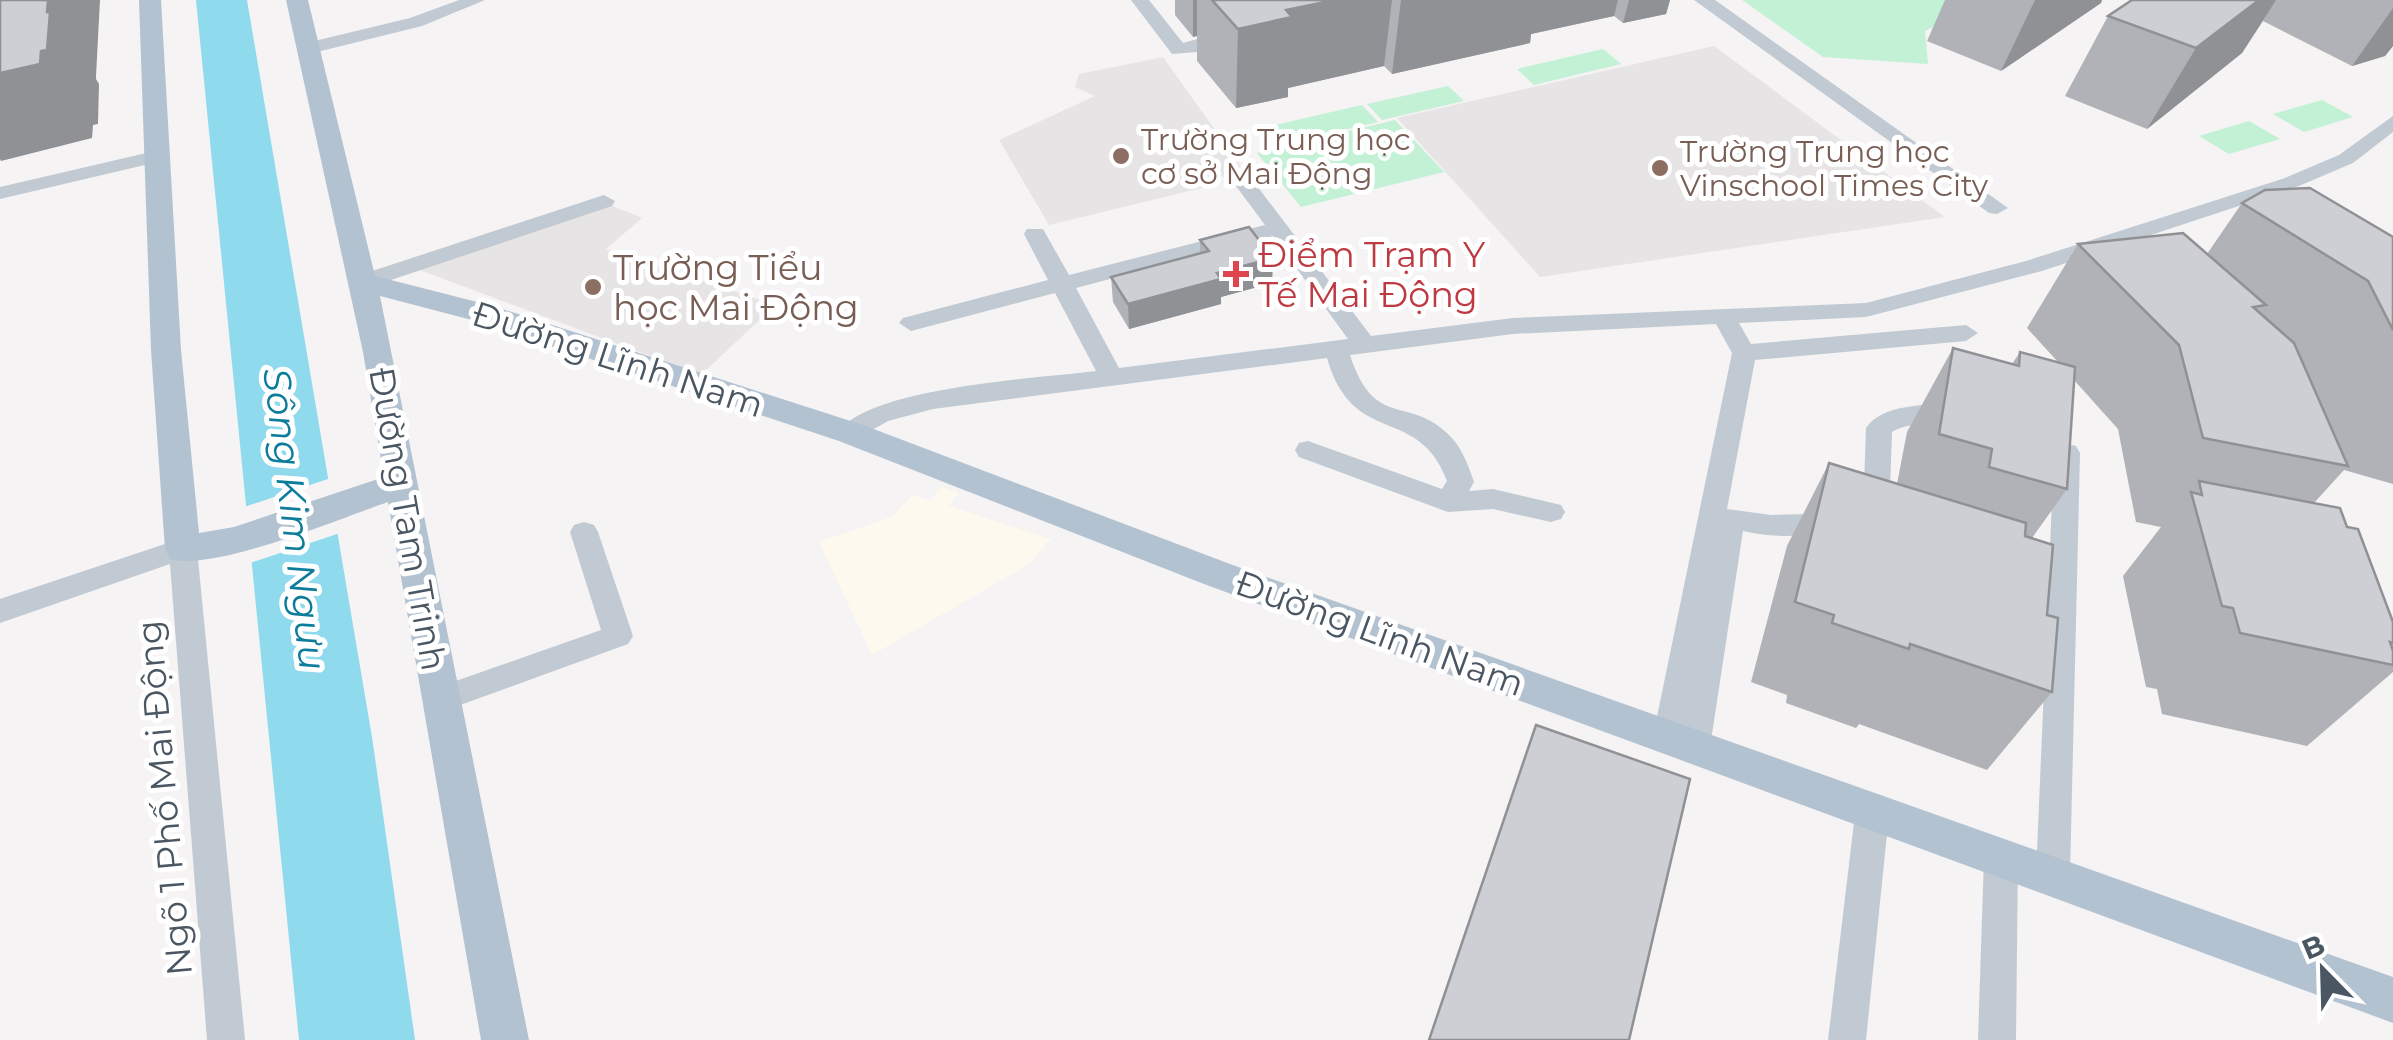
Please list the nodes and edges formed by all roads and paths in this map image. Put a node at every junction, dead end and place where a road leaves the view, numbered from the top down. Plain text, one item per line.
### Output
1 (150, 0) edge
2 (297, 0) edge
3 (409, 0) edge
4 (476, 0) edge
5 (1140, 0) edge
6 (1703, 0) edge
7 (416, 22) junction
8 (1250, 35) edge
9 (309, 48) junction
10 (2393, 122) edge
11 (155, 157) junction
12 (1244, 182) dead end
13 (2292, 182) junction
14 (0, 194) edge
15 (604, 202) dead end
16 (2320, 202) edge
17 (1997, 208) dead end
18 (2210, 210) junction
19 (1279, 228) junction
20 (2238, 231) edge
21 (1035, 234) dead end
22 (362, 282) junction
23 (1062, 285) junction
24 (1722, 315) junction
25 (911, 323) dead end
26 (1966, 333) dead end
27 (1366, 347) junction
28 (1337, 351) junction
29 (1744, 353) junction
30 (1112, 377) junction
31 (1972, 409) edge
32 (2052, 418) edge
33 (850, 433) junction
34 (1308, 450) dead end
35 (385, 490) junction
36 (1448, 502) junction
37 (1551, 512) dead end
38 (584, 532) dead end
39 (183, 549) junction
40 (0, 611) edge
41 (440, 698) junction
42 (1682, 742) junction
43 (1872, 814) junction
44 (2001, 857) junction
45 (2053, 875) junction
46 (2393, 1000) edge
47 (494, 1036) edge
48 (226, 1040) edge
49 (1847, 1040) edge
50 (1997, 1040) edge

1 - 11 main road
2 - 9 main road, Đường Tam Trinh
3 - 7 street
4 - 7 street
5 - 8 street
6 - 17 street
7 - 9 street
9 - 22 main road, Đường Tam Trinh
10 - 13 street
11 - 14 street
11 - 39 main road
12 - 19 street
13 - 16 street
13 - 18 street
15 - 22 street
18 - 20 street
18 - 24 street
19 - 23 street
19 - 27 street
21 - 23 street
22 - 33 main road, Đường Lĩnh Nam
22 - 35 main road, Đường Tam Trinh
23 - 25 street
23 - 30 street
24 - 27 street
24 - 29 street
26 - 29 street
27 - 28 street
28 - 30 street
28 - 36 street
29 - 42 street
30 - 33 street
31 - 42 street
32 - 45 street
33 - 42 main road, Đường Lĩnh Nam
34 - 36 street
35 - 39 main road
35 - 41 main road, Đường Tam Trinh
36 - 37 street
38 - 41 street
39 - 40 street
39 - 48 street, Ngõ 1 Phố Mai Động
41 - 47 main road, Đường Tam Trinh
42 - 43 main road, Đường Lĩnh Nam
43 - 44 main road, Đường Lĩnh Nam
43 - 49 street
44 - 45 main road, Đường Lĩnh Nam
44 - 50 street
45 - 46 main road, Đường Lĩnh Nam

